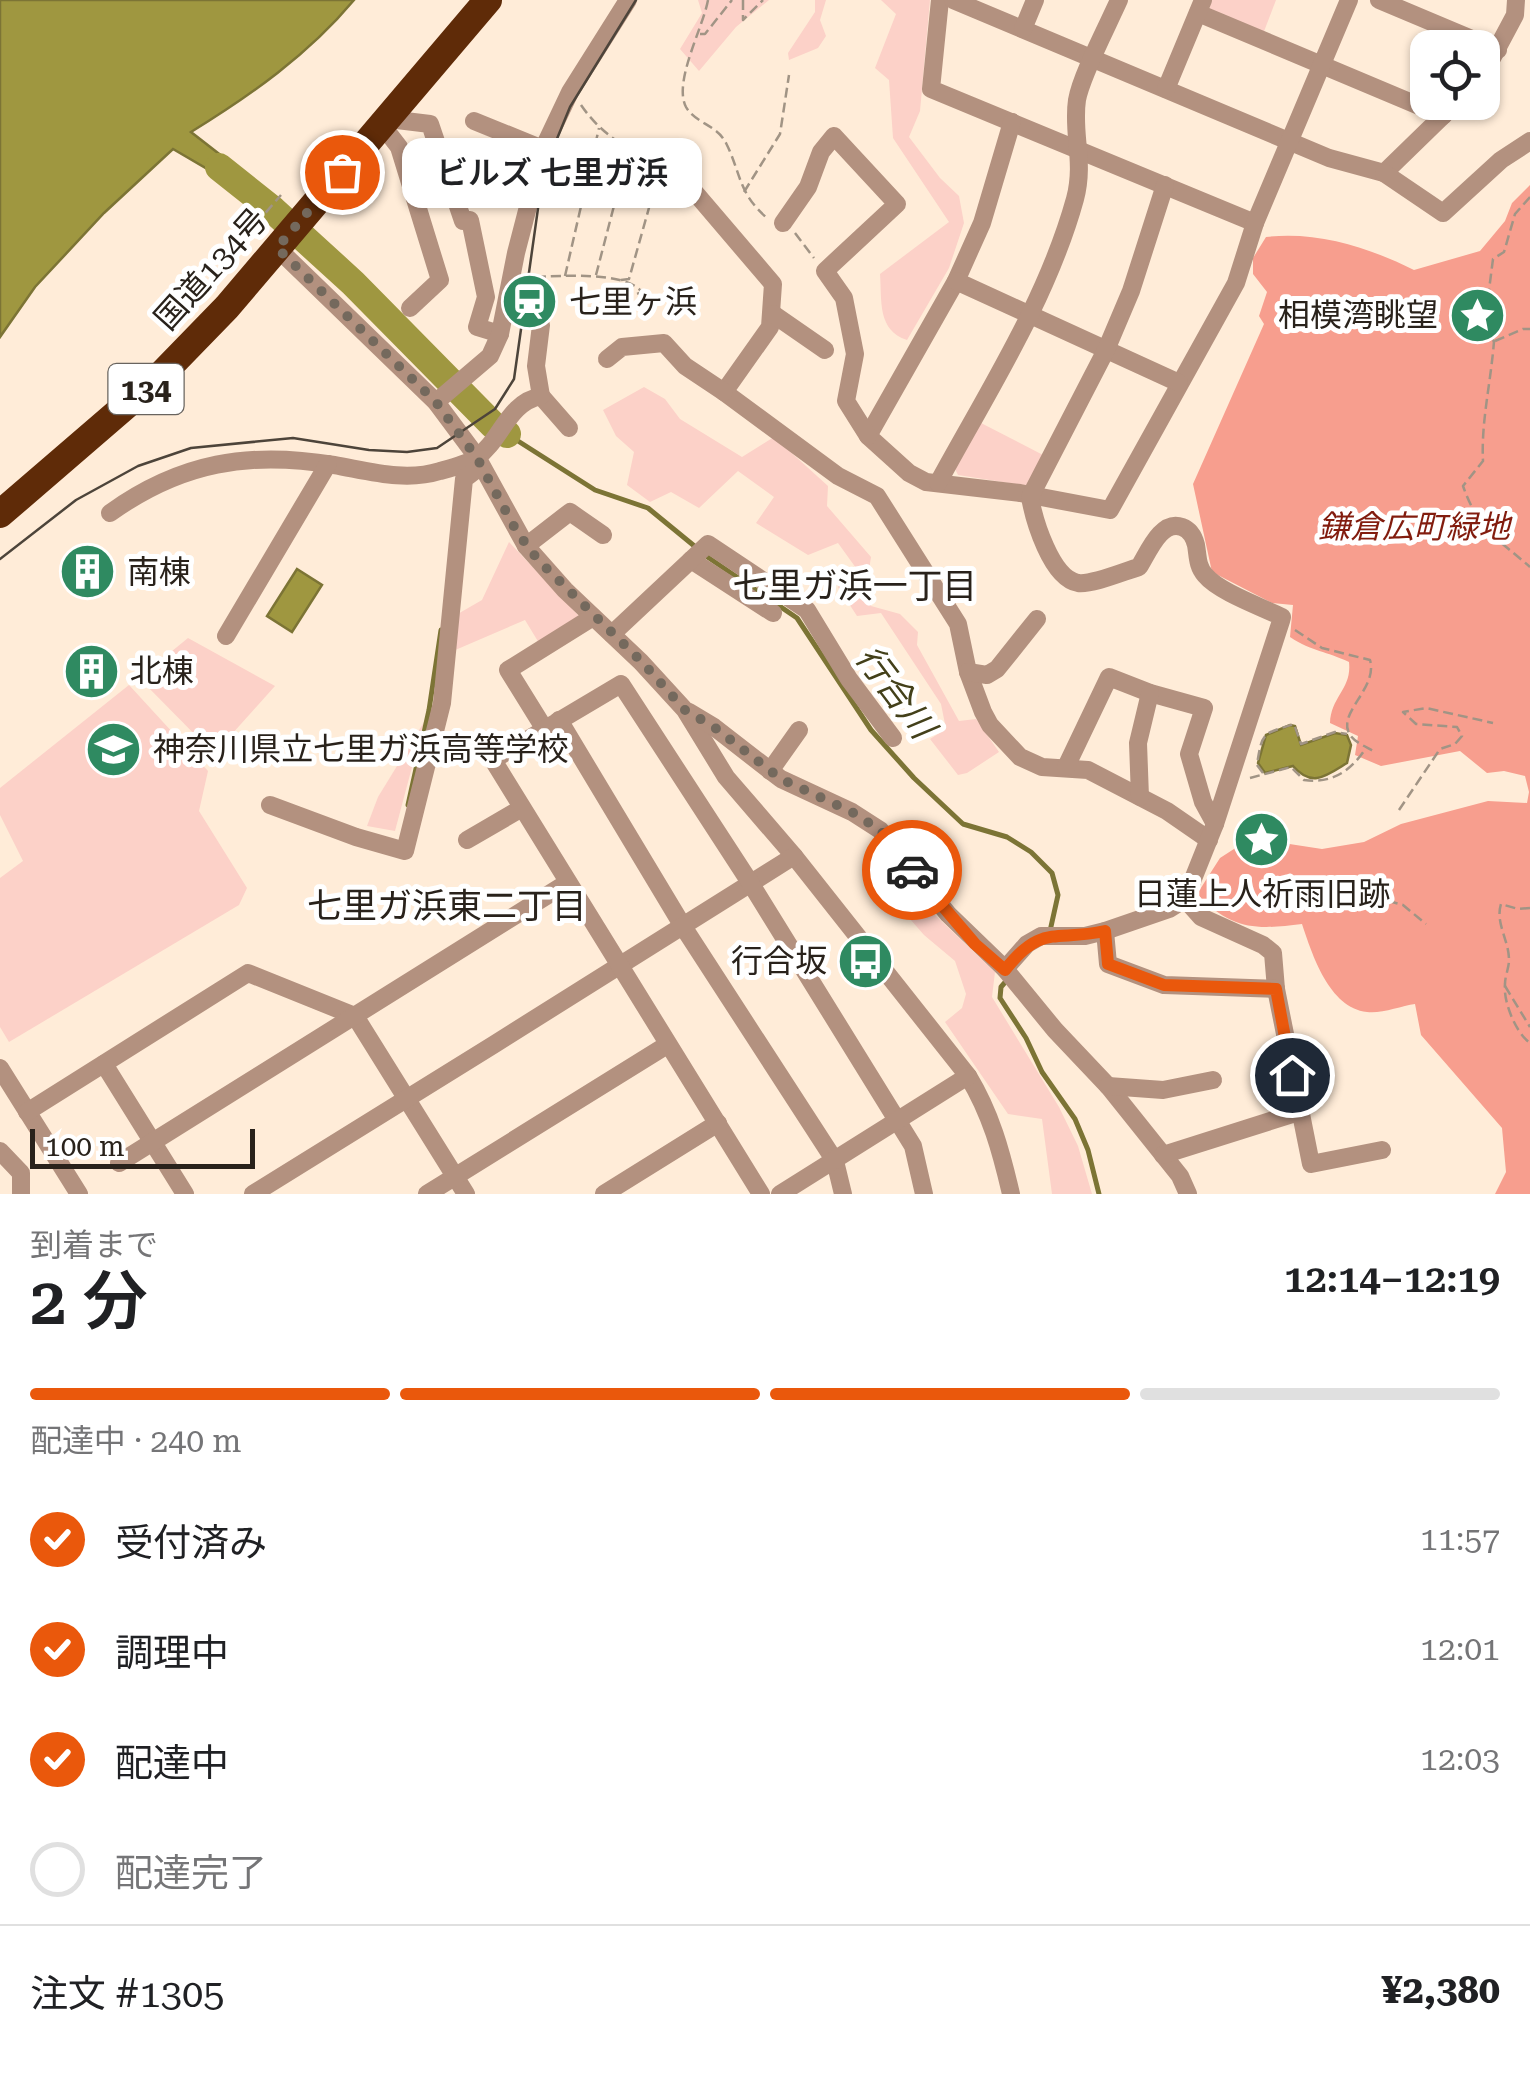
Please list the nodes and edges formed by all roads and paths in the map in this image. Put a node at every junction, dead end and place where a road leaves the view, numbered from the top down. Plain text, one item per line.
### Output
1 (488, 0) edge
2 (628, 0) edge
3 (708, 0) edge
4 (732, 0) edge
5 (743, 0) edge
6 (763, 0) edge
7 (940, 0) edge
8 (953, 0) edge
9 (1035, 0) edge
10 (1119, 0) edge
11 (1349, 0) edge
12 (1379, 0) edge
13 (1200, 6) edge
14 (1520, 14) edge
15 (1023, 29) junction
16 (1450, 30) edge
17 (700, 34) junction
18 (1500, 47) edge
19 (1094, 59) junction
20 (1322, 64) junction
21 (789, 75) dead end
22 (1166, 89) junction
23 (570, 92) junction
24 (1410, 95) edge
25 (386, 120) junction
26 (1439, 120) edge
27 (474, 122) dead end
28 (1012, 122) junction
29 (599, 128) junction
30 (1290, 141) junction
31 (1530, 142) edge
32 (544, 149) junction
33 (628, 150) junction
34 (1081, 151) junction
35 (662, 163) junction
36 (1384, 173) junction
37 (680, 175) joint
38 (1165, 186) junction
39 (281, 194) dead end
40 (743, 194) junction
41 (1530, 198) edge
42 (782, 223) junction
43 (1255, 223) junction
44 (281, 236) junction
45 (825, 271) junction
46 (565, 276) junction
47 (596, 276) junction
48 (536, 277) dead end
49 (620, 280) junction
50 (956, 281) junction
51 (410, 308) dead end
52 (628, 308) dead end
53 (773, 314) junction
54 (1030, 315) junction
55 (541, 325) dead end
56 (1530, 329) edge
57 (500, 334) junction
58 (1494, 341) junction
59 (825, 350) dead end
60 (1106, 350) junction
61 (607, 359) dead end
62 (1178, 384) junction
63 (724, 392) junction
64 (540, 396) junction
65 (442, 398) junction
66 (569, 428) dead end
67 (868, 436) junction
68 (479, 462) junction
69 (328, 464) junction
70 (938, 483) junction
71 (1030, 497) junction
72 (110, 513) dead end
73 (0, 514) edge
74 (603, 535) dead end
75 (526, 546) junction
76 (691, 560) junction
77 (1530, 567) edge
78 (773, 613) dead end
79 (593, 617) junction
80 (1037, 619) dead end
81 (1282, 621) junction
82 (612, 634) junction
83 (226, 636) dead end
84 (968, 672) junction
85 (1150, 694) junction
86 (685, 710) junction
87 (1493, 723) dead end
88 (552, 724) junction
89 (798, 730) dead end
90 (1351, 736) junction
91 (893, 738) dead end
92 (1367, 747) junction
93 (1374, 752) dead end
94 (1066, 768) junction
95 (770, 771) junction
96 (1265, 774) junction
97 (1229, 783) junction
98 (1140, 797) junction
99 (270, 805) dead end
100 (522, 808) junction
101 (1399, 810) dead end
102 (1212, 832) junction
103 (467, 840) dead end
104 (794, 856) junction
105 (567, 883) junction
106 (751, 884) junction
107 (1284, 886) dead end
108 (1184, 899) junction
109 (1530, 908) edge
110 (1426, 924) dead end
111 (684, 928) junction
112 (1105, 931) junction
113 (619, 966) junction
114 (1005, 970) junction
115 (1504, 986) junction
116 (1276, 989) junction
117 (355, 1016) junction
118 (1530, 1027) edge
119 (1530, 1043) edge
120 (668, 1045) junction
121 (104, 1064) junction
122 (0, 1068) edge
123 (968, 1076) junction
124 (1213, 1080) dead end
125 (1108, 1086) junction
126 (407, 1099) junction
127 (27, 1112) junction
128 (1299, 1112) junction
129 (898, 1121) junction
130 (718, 1123) junction
131 (154, 1143) junction
132 (1382, 1150) dead end
133 (0, 1151) edge
134 (1163, 1155) junction
135 (835, 1161) junction
136 (119, 1163) dead end
137 (455, 1176) junction
138 (20, 1194) edge
139 (79, 1194) edge
140 (186, 1194) edge
141 (252, 1194) edge
142 (427, 1194) edge
143 (466, 1194) edge
144 (604, 1194) edge
145 (761, 1194) edge
146 (780, 1194) edge
147 (842, 1194) edge
148 (924, 1194) edge
149 (1011, 1194) edge
150 (1188, 1194) edge

1 - 25 highway, 国道134号 / 134
2 - 23 street
3 - 17 path
4 - 17 path
5 - 6 path
7 - 28 street
8 - 15 street
9 - 15 street
10 - 19 street
11 - 20 street
12 - 16 street
13 - 20 street
13 - 22 street
14 - 18 street
15 - 19 street
17 - 40 path
19 - 22 street
19 - 34 street
20 - 24 street
20 - 30 street
21 - 40 path
22 - 30 street
23 - 29 path
23 - 32 street
25 - 44 highway, 国道134号 / 134
25 - 51 street
25 - 57 street
26 - 36 street
27 - 32 street
28 - 34 street
28 - 50 street
29 - 33 path
29 - 46 path
30 - 36 street
30 - 43 street
31 - 36 street
32 - 57 street
33 - 35 path
33 - 47 path
34 - 38 street
34 - 54 street
35 - 37 path
35 - 49 path
37 - 53 street
38 - 43 street
38 - 60 street
39 - 44 path
40 - 42 path
41 - 58 path
42 - 45 path
42 - 45 street
43 - 62 street
44 - 65 street
44 - 73 highway, 国道134号 / 134
45 - 67 street
46 - 47 path
46 - 48 path
47 - 49 path
49 - 52 path
50 - 54 street
50 - 67 street
53 - 59 street
53 - 63 street
54 - 60 street
54 - 70 street
55 - 64 street
56 - 58 path
57 - 65 street
58 - 77 path
60 - 62 street
60 - 71 street
61 - 63 street
62 - 71 street
63 - 84 street
64 - 66 street
64 - 68 street
65 - 68 street
67 - 70 street
68 - 69 street
68 - 75 street
68 - 99 street
69 - 72 street
69 - 83 street
70 - 71 street
71 - 81 street
74 - 75 street
75 - 79 street
76 - 78 street
76 - 82 street
76 - 91 street
79 - 82 street
79 - 88 street
80 - 84 street
81 - 90 path
81 - 97 street
82 - 86 street
84 - 94 street
85 - 94 street
85 - 98 street
85 - 102 street
86 - 95 street
86 - 104 street
87 - 101 path
88 - 100 street
88 - 106 street
88 - 111 street
89 - 95 street
90 - 92 path
90 - 96 path
92 - 93 path
92 - 96 path
94 - 98 street
95 - 114 street
96 - 97 path
97 - 102 street
98 - 102 street
100 - 103 street
100 - 105 street
102 - 108 street
104 - 106 street
104 - 123 street
105 - 113 street
105 - 117 street
106 - 111 street
106 - 129 street
107 - 110 path
108 - 112 street
108 - 116 street
109 - 115 path
111 - 113 street
111 - 135 street
112 - 114 street
112 - 116 street
113 - 120 street
113 - 126 street
114 - 125 street
115 - 118 path
115 - 119 path
116 - 128 street
117 - 121 street
117 - 126 street
117 - 131 street
120 - 130 street
120 - 137 street
121 - 127 street
121 - 131 street
122 - 127 street
123 - 129 street
123 - 149 street
124 - 125 street
125 - 134 street
126 - 137 street
126 - 141 street
127 - 139 street
128 - 132 street
128 - 134 street
129 - 135 street
129 - 148 street
130 - 144 street
130 - 145 street
131 - 136 street
131 - 140 street
133 - 138 street
134 - 150 street
135 - 146 street
135 - 147 street
137 - 142 street
137 - 143 street

